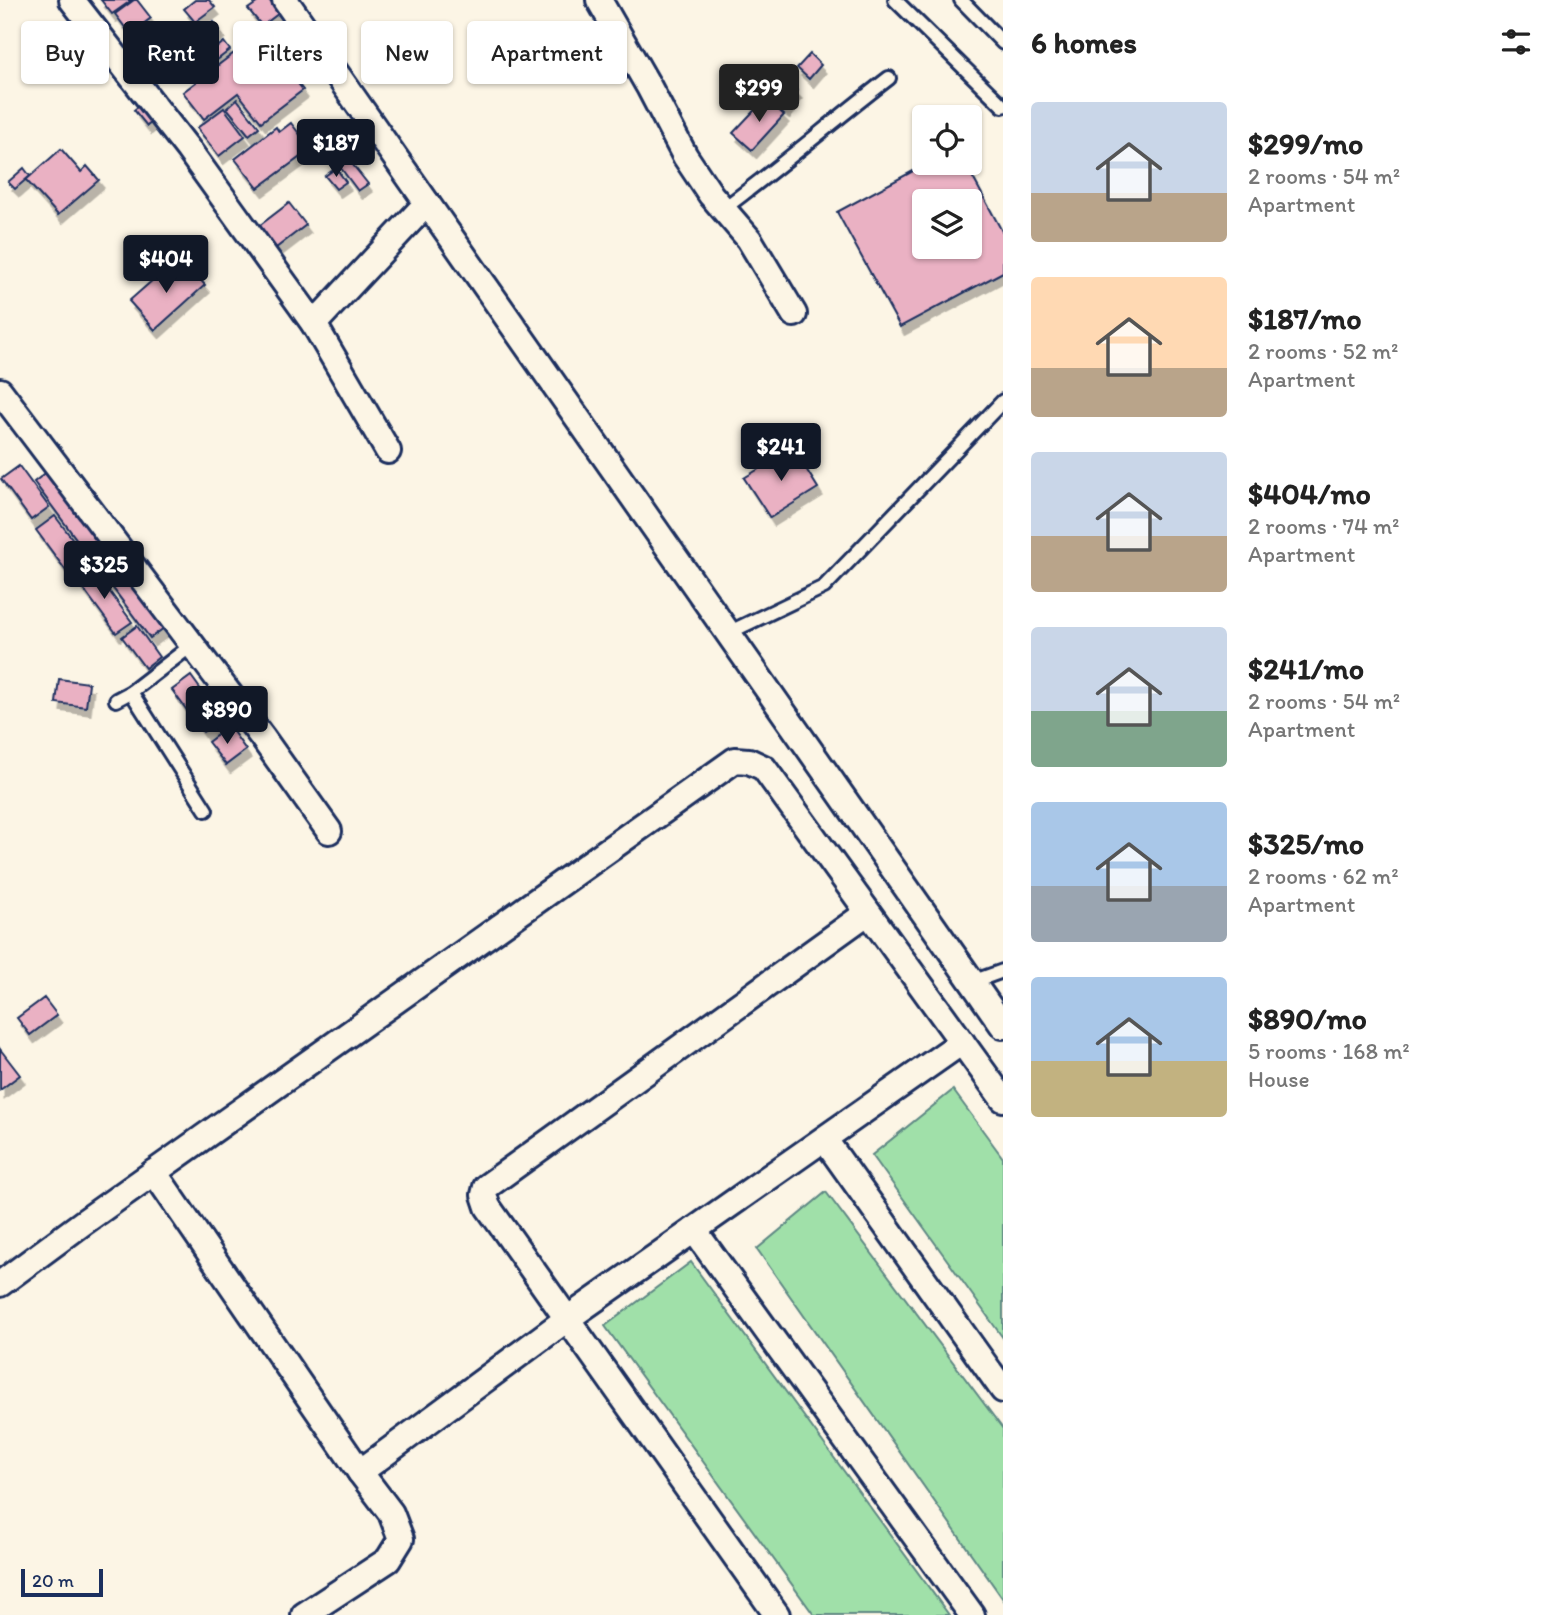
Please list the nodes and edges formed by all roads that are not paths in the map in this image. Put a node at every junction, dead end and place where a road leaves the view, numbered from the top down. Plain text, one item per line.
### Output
1 (72, 0) edge
2 (285, 0) edge
3 (599, 0) edge
4 (895, 0) edge
5 (961, 0) edge
6 (1003, 43) edge
7 (888, 78) dead end
8 (1003, 106) edge
9 (427, 203) junction
10 (723, 209) junction
11 (794, 314) dead end
12 (314, 324) junction
13 (0, 391) edge
14 (1003, 401) edge
15 (388, 451) dead end
16 (728, 633) junction
17 (192, 645) junction
18 (131, 692) junction
19 (117, 700) dead end
20 (206, 810) dead end
21 (329, 831) dead end
22 (867, 913) junction
23 (1003, 971) edge
24 (972, 982) junction
25 (1003, 1026) edge
26 (962, 1041) junction
27 (1003, 1100) edge
28 (825, 1140) junction
29 (154, 1172) junction
30 (694, 1230) junction
31 (0, 1284) edge
32 (567, 1319) junction
33 (1003, 1390) edge
34 (360, 1472) junction
35 (304, 1615) edge
36 (778, 1615) edge
37 (972, 1615) edge

1 - 12 street
2 - 9 street
3 - 10 street
4 - 8 lane
5 - 6 lane
7 - 10 lane
9 - 12 street
9 - 16 street
10 - 11 street
12 - 15 street
13 - 17 street
14 - 16 lane
16 - 24 street
17 - 18 lane
17 - 21 street
18 - 19 lane
18 - 20 lane
22 - 26 street
22 - 29 street
22 - 32 street
23 - 24 lane
24 - 25 street
26 - 27 street
26 - 28 street
28 - 30 street
28 - 33 street
29 - 31 street
29 - 34 street
30 - 32 street
30 - 37 street
32 - 34 street
32 - 36 street
34 - 35 street

